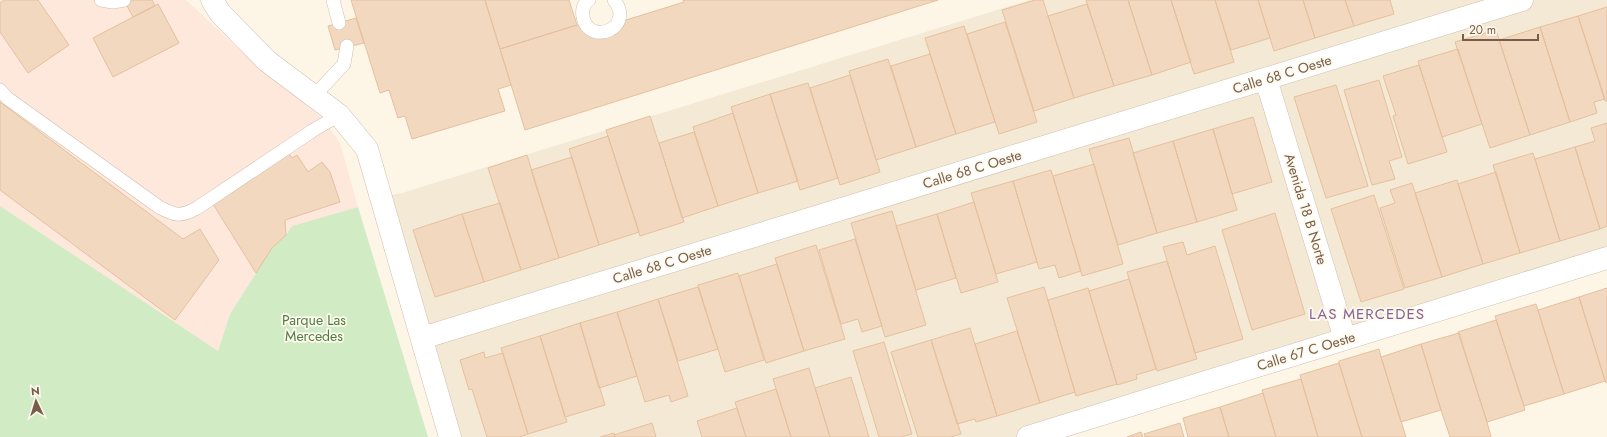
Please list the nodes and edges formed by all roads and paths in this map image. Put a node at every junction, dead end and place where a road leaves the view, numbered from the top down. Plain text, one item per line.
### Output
1 (101, 0) edge
2 (124, 0) edge
3 (212, 0) edge
4 (332, 0) edge
5 (588, 0) edge
6 (614, 0) edge
7 (1522, 0) edge
8 (339, 23) dead end
9 (347, 46) dead end
10 (1266, 79) junction
11 (0, 90) edge
12 (314, 96) junction
13 (339, 115) junction
14 (1607, 258) edge
15 (422, 338) junction
16 (1345, 339) junction
17 (450, 437) edge
18 (1028, 437) edge

1 - 2 lane
3 - 12 street
4 - 8 lane
5 - 6 lane
7 - 10 street, Calle 68 C Oeste
9 - 12 lane
10 - 15 street, Calle 68 C Oeste
10 - 16 street, Avenida 18 B Norte
11 - 13 lane
12 - 13 street
13 - 15 street
14 - 16 street, Calle 67 C Oeste
15 - 17 street
16 - 18 street, Calle 67 C Oeste

